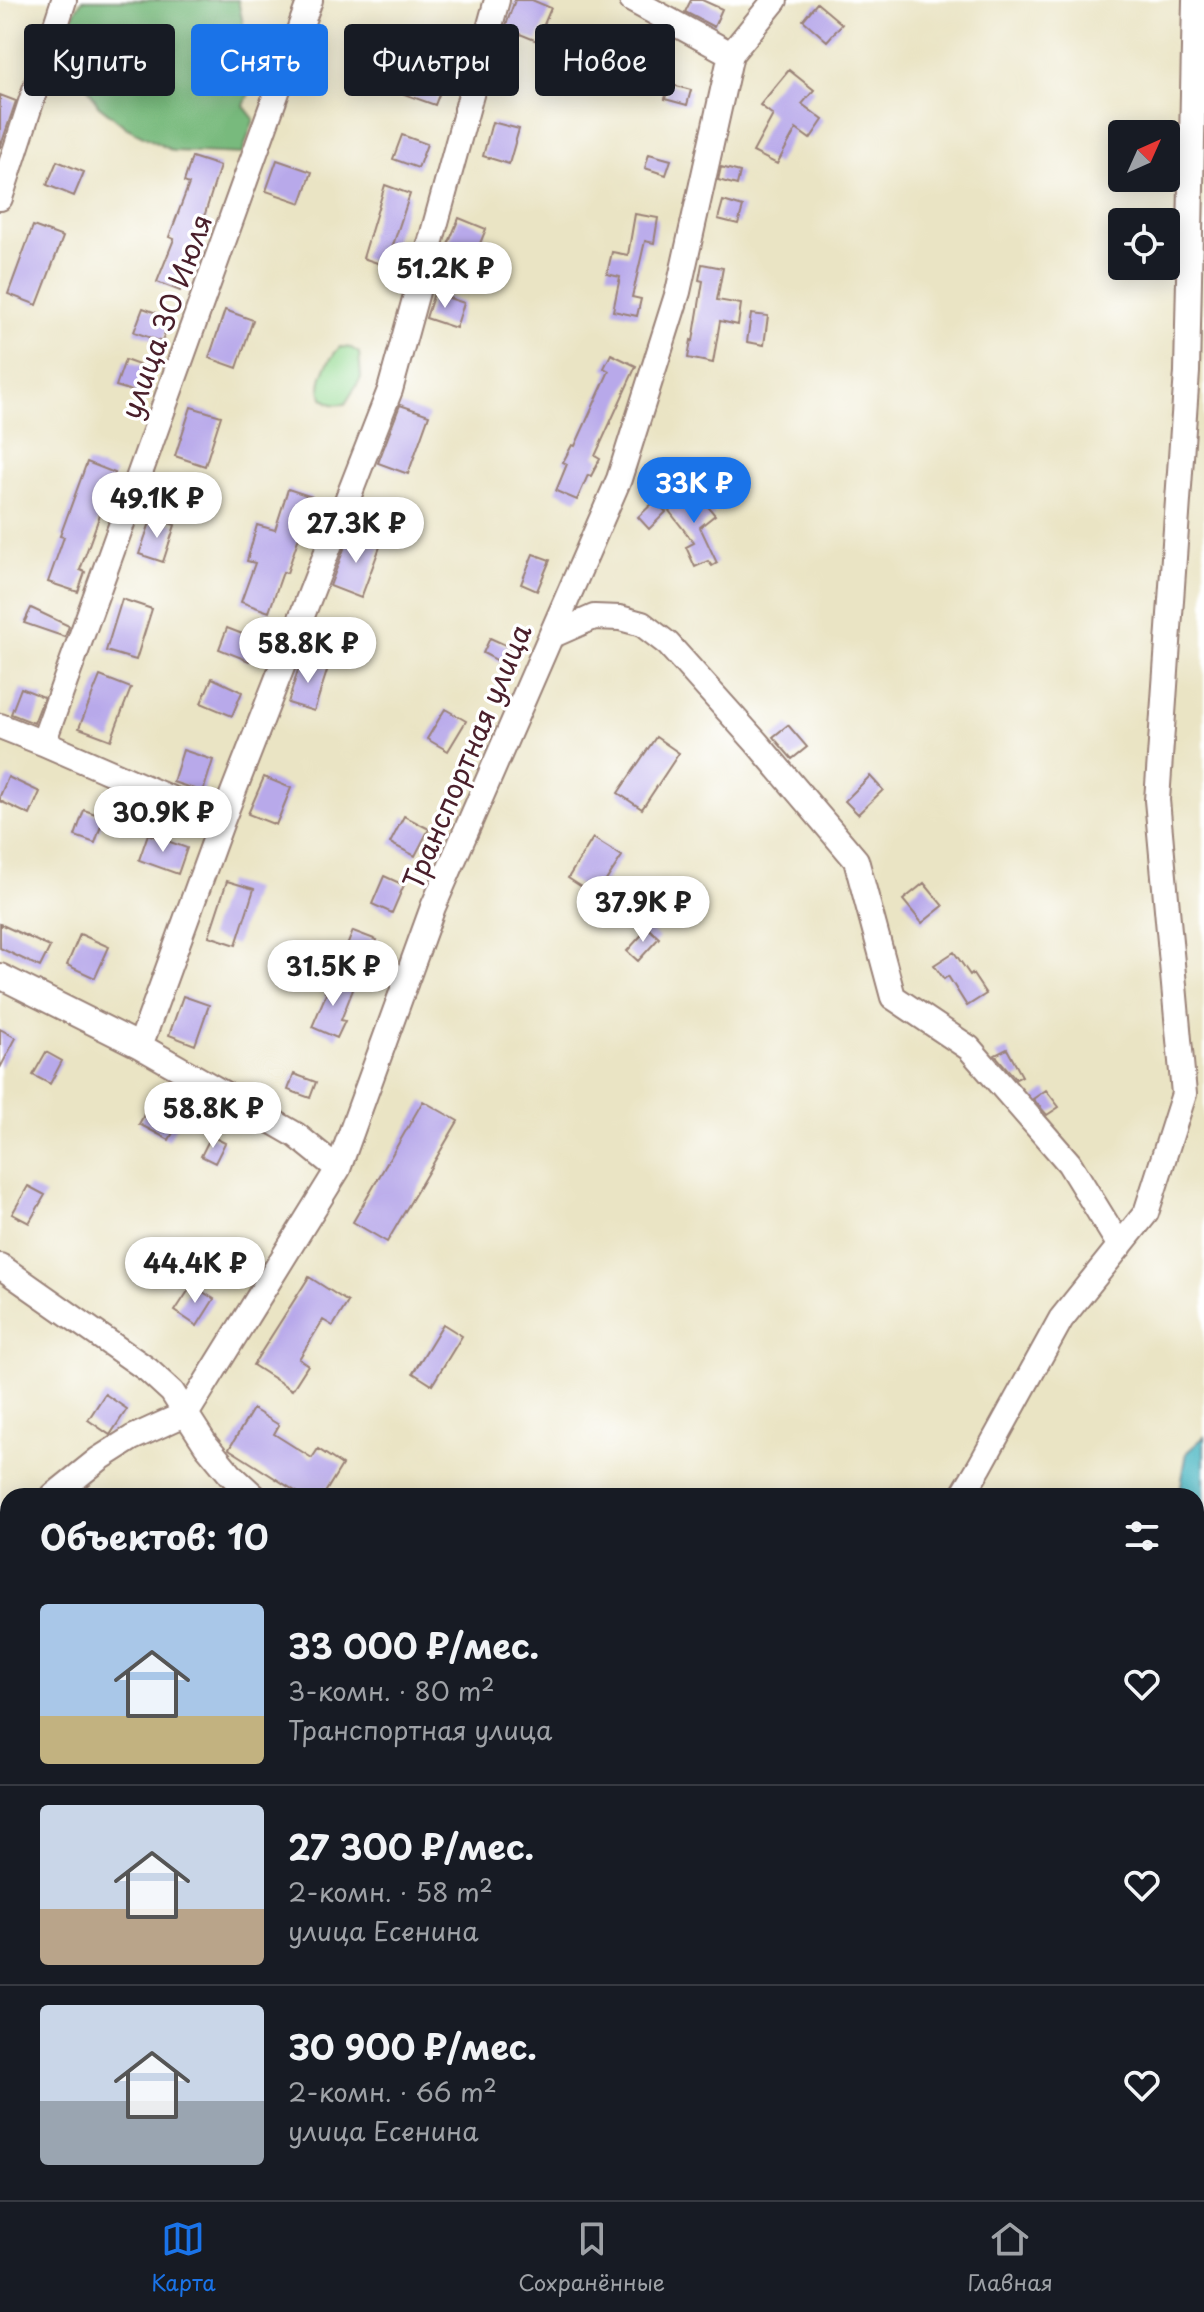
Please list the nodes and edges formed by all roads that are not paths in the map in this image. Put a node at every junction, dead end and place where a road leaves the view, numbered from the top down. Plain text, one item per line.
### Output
1 (64, 0) edge
2 (310, 0) edge
3 (497, 0) edge
4 (632, 0) edge
5 (775, 0) edge
6 (1195, 0) edge
7 (731, 54) junction
8 (0, 198) edge
9 (1196, 380) edge
10 (551, 636) junction
11 (0, 726) edge
12 (43, 743) junction
13 (222, 821) junction
14 (0, 976) edge
15 (140, 1046) junction
16 (338, 1169) junction
17 (1120, 1246) junction
18 (0, 1266) edge
19 (187, 1413) junction
20 (63, 1488) edge
21 (246, 1488) edge
22 (967, 1488) edge

1 - 8 street
2 - 12 street, улица 30 Июля
3 - 13 street
4 - 7 street
5 - 7 street, Транспортная улица
6 - 9 street
7 - 10 street, Транспортная улица
9 - 17 street
10 - 16 street, Транспортная улица
10 - 17 street
11 - 12 street
12 - 13 street
13 - 15 street
14 - 15 street
15 - 16 street
16 - 19 street, Транспортная улица
17 - 22 street
18 - 19 street
19 - 20 street
19 - 21 street

